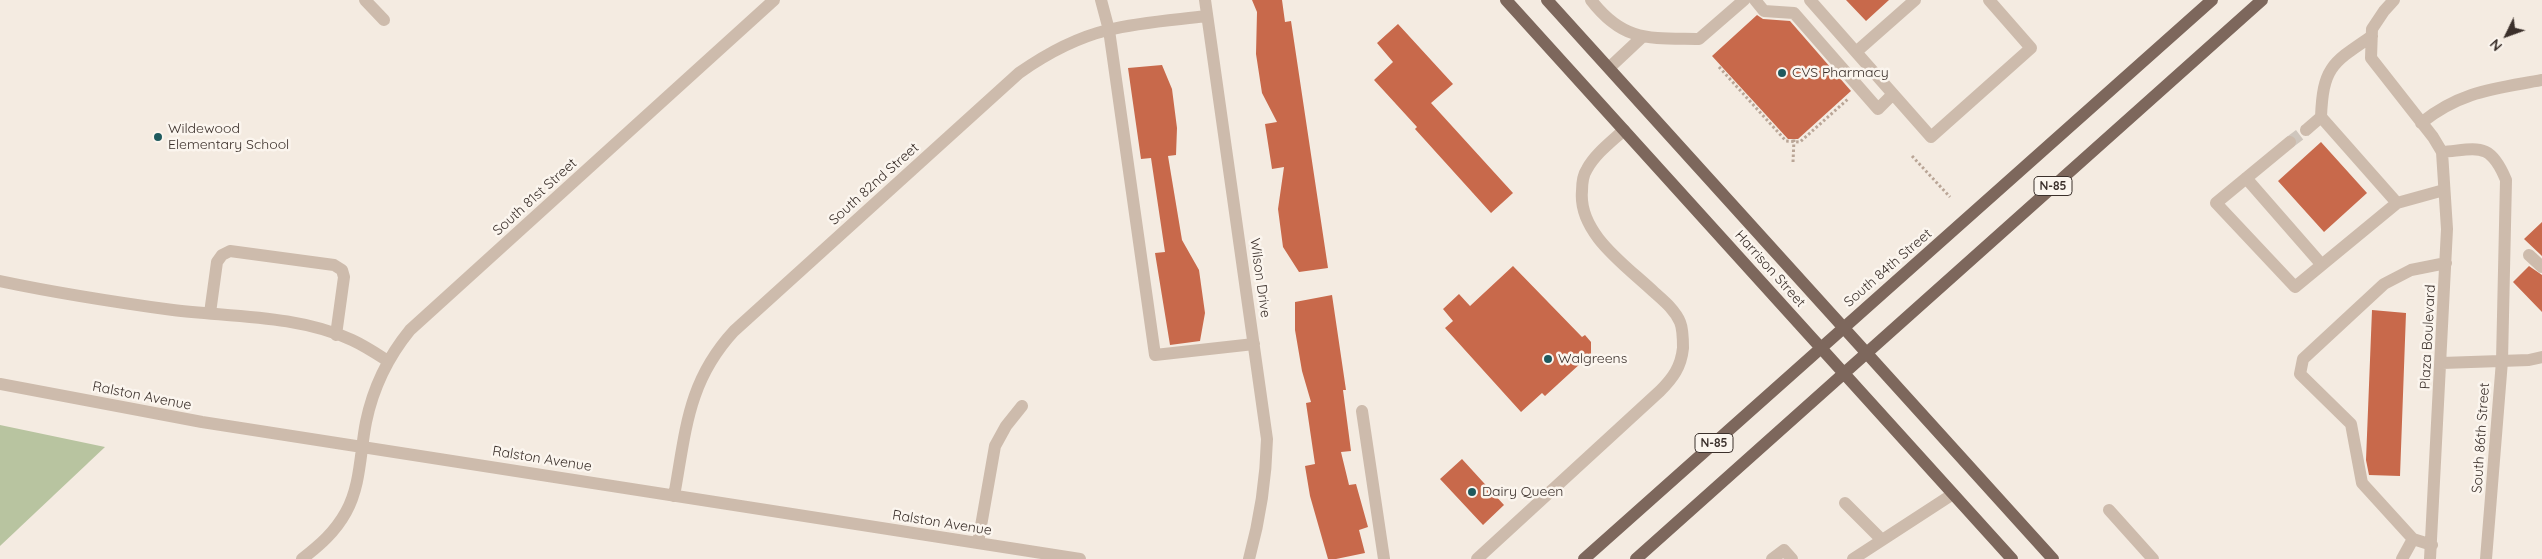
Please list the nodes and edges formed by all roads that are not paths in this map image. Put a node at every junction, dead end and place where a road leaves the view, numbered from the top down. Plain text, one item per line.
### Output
1 (365, 0) edge
2 (774, 0) edge
3 (1101, 0) edge
4 (1205, 0) edge
5 (1506, 0) edge
6 (1547, 0) edge
7 (1591, 0) edge
8 (1744, 0) edge
9 (1754, 0) edge
10 (1810, 0) edge
11 (1916, 0) edge
12 (1989, 0) edge
13 (2212, 0) edge
14 (2262, 0) edge
15 (2394, 0) edge
16 (1207, 16) junction
17 (384, 20) dead end
18 (1109, 30) junction
19 (2372, 36) junction
20 (1641, 38) junction
21 (1856, 52) junction
22 (1609, 68) junction
23 (2542, 80) edge
24 (1893, 94) junction
25 (2321, 118) junction
26 (2421, 123) junction
27 (1624, 130) junction
28 (2306, 130) tunnel mouth
29 (2290, 142) tunnel mouth
30 (2442, 152) junction
31 (2246, 178) junction
32 (2444, 190) junction
33 (2397, 203) junction
34 (2530, 255) dead end
35 (2446, 263) junction
36 (2322, 265) junction
37 (2542, 267) edge
38 (0, 281) edge
39 (210, 313) junction
40 (1843, 327) junction
41 (336, 335) junction
42 (1254, 344) junction
43 (1821, 347) junction
44 (1866, 353) junction
45 (2542, 357) edge
46 (388, 361) junction
47 (2502, 361) junction
48 (2442, 363) junction
49 (1843, 372) junction
50 (0, 384) edge
51 (1022, 406) dead end
52 (1362, 411) dead end
53 (362, 446) junction
54 (1953, 494) junction
55 (674, 496) junction
56 (1845, 503) dead end
57 (2109, 510) dead end
58 (2413, 539) junction
59 (1882, 540) junction
60 (978, 544) junction
61 (2432, 545) junction
62 (302, 559) edge
63 (1080, 559) edge
64 (1249, 559) edge
65 (1384, 559) edge
66 (1477, 559) edge
67 (1584, 559) edge
68 (1636, 559) edge
69 (1772, 559) edge
70 (1792, 559) edge
71 (1853, 559) edge
72 (2012, 559) edge
73 (2053, 559) edge
74 (2153, 559) edge
75 (2402, 559) edge
76 (2430, 559) edge
77 (2486, 559) edge

1 - 17 street
2 - 46 street, South 81st Street
3 - 18 street
4 - 16 street, Wilson Drive
5 - 27 main road, Harrison Street
6 - 22 main road, Harrison Street
7 - 20 street
8 - 20 street
9 - 24 street
10 - 21 street
11 - 21 street
12 - 24 street
13 - 40 main road, South 84th Street / N-85
14 - 44 main road, N-85
15 - 19 street
16 - 18 street, South 82nd Street
16 - 42 street, Wilson Drive
18 - 42 street
18 - 55 street, South 82nd Street
19 - 25 street
19 - 26 street
20 - 22 street
21 - 24 street
22 - 40 main road, Harrison Street
23 - 26 street
25 - 28 street
25 - 33 street
26 - 30 street
27 - 43 main road, Harrison Street
27 - 66 street
29 - 31 street
30 - 32 street, Plaza Boulevard
30 - 47 street, South 86th Street
31 - 36 street
31 - 36 street
32 - 33 street
32 - 35 street, Plaza Boulevard
33 - 36 street
34 - 37 street
35 - 48 street, Plaza Boulevard
35 - 58 street
38 - 39 street
39 - 41 street
39 - 41 street
40 - 43 main road, South 84th Street / N-85
40 - 44 main road, Harrison Street
41 - 46 street
42 - 64 street, Wilson Drive
43 - 49 main road, Harrison Street
43 - 67 main road, South 84th Street / N-85
44 - 49 main road, N-85
44 - 73 main road, Harrison Street
45 - 47 street
46 - 53 street, South 81st Street
47 - 48 street
47 - 77 street, South 86th Street
48 - 61 street, Plaza Boulevard
49 - 54 main road, Harrison Street
49 - 68 main road, N-85
50 - 53 street, Ralston Avenue
51 - 60 street
52 - 65 street
53 - 55 street, Ralston Avenue
53 - 62 street, South 81st Street
54 - 59 street
54 - 72 main road, Harrison Street
55 - 60 street, Ralston Avenue
56 - 59 street
57 - 74 street
58 - 61 street
58 - 75 street
59 - 71 street
60 - 63 street, Ralston Avenue
61 - 76 street, Plaza Boulevard
69 - 70 street

